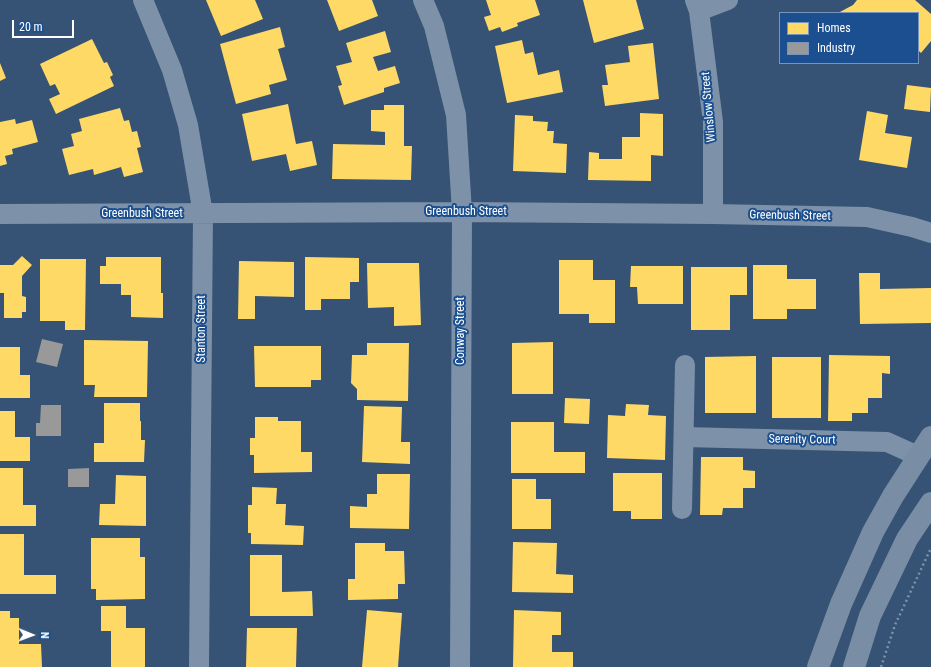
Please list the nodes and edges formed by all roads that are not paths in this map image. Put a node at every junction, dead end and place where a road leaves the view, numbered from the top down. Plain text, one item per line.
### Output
1 (143, 0) edge
2 (423, 0) edge
3 (728, 0) edge
4 (697, 5) edge
5 (462, 212) junction
6 (0, 214) edge
7 (203, 214) junction
8 (713, 214) junction
9 (931, 233) edge
10 (684, 365) dead end
11 (684, 437) junction
12 (931, 437) edge
13 (918, 456) junction
14 (931, 503) edge
15 (682, 509) dead end
16 (199, 667) edge
17 (460, 667) edge
18 (818, 667) edge
19 (854, 667) edge

1 - 7 street, Stanton Street
2 - 5 street, Conway Street
3 - 4 street
4 - 8 street, Winslow Street
5 - 7 street, Greenbush Street
5 - 8 street, Greenbush Street
5 - 17 street, Conway Street
6 - 7 street, Greenbush Street
7 - 16 street, Stanton Street
8 - 9 street, Greenbush Street
10 - 11 street
11 - 13 street, Serenity Court
11 - 15 street
12 - 13 main road
13 - 18 main road
14 - 19 main road

